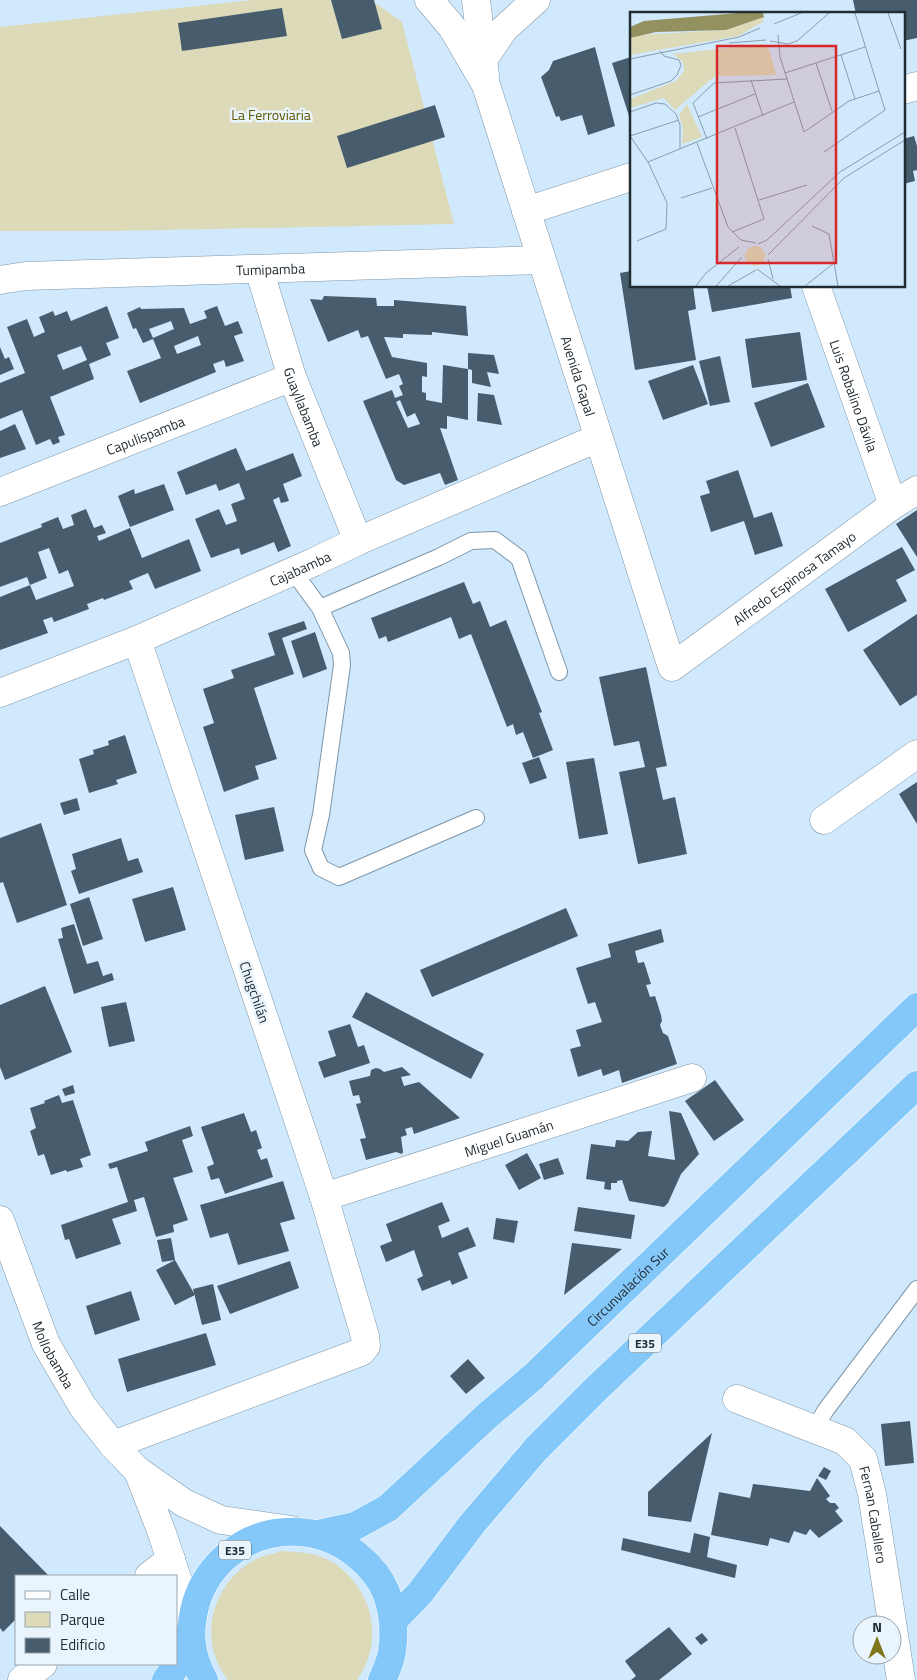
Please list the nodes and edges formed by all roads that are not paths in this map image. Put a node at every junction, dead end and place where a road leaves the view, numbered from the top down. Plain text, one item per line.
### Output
1 (429, 0) edge
2 (476, 0) edge
3 (536, 0) edge
4 (485, 71) junction
5 (917, 86) edge
6 (904, 90) edge
7 (630, 178) edge
8 (526, 211) junction
9 (541, 260) junction
10 (259, 269) junction
11 (0, 280) edge
12 (817, 288) edge
13 (292, 377) junction
14 (598, 438) junction
15 (917, 490) edge
16 (0, 492) edge
17 (893, 505) junction
18 (358, 541) junction
19 (293, 571) junction
20 (320, 608) junction
21 (137, 640) junction
22 (672, 667) joint
23 (559, 672) dead end
24 (0, 693) edge
25 (917, 754) edge
26 (476, 818) dead end
27 (824, 820) dead end
28 (917, 1007) edge
29 (692, 1078) dead end
30 (917, 1085) edge
31 (324, 1197) junction
32 (0, 1220) edge
33 (917, 1289) edge
34 (738, 1399) dead end
35 (815, 1429) junction
36 (113, 1445) junction
37 (138, 1471) junction
38 (310, 1532) junction
39 (171, 1559) junction
40 (150, 1575) edge
41 (176, 1575) edge
42 (178, 1582) edge
43 (394, 1620) junction
44 (191, 1626) junction
45 (392, 1653) junction
46 (178, 1659) edge
47 (41, 1665) edge
48 (176, 1665) edge
49 (22, 1680) edge
50 (166, 1680) edge
51 (204, 1680) edge
52 (382, 1680) edge
53 (395, 1680) edge
54 (901, 1680) edge

1 - 4 street, Avenida Gapal
2 - 4 street, Avenida Gapal
3 - 4 street
4 - 8 street, Avenida Gapal
5 - 6 street
7 - 8 street
8 - 9 street, Avenida Gapal
9 - 10 street, Tumipamba
9 - 14 street, Avenida Gapal
10 - 11 street, Tumipamba
10 - 13 street, Guayllabamba
12 - 17 street, Luis Robalino Dávila
13 - 16 street, Capulispamba
13 - 18 street, Guayllabamba
14 - 18 street, Cajabamba
14 - 22 street, Avenida Gapal
15 - 17 street, Alfredo Espinosa Tamayo
17 - 22 street, Alfredo Espinosa Tamayo
18 - 19 street, Cajabamba
19 - 20 lane
19 - 21 street, Cajabamba
20 - 23 lane
20 - 26 lane
21 - 24 street, Cajabamba
21 - 31 street, Chugchilán
25 - 27 street
28 - 38 highway, Circunvalación Sur / E35
29 - 31 street, Miguel Guamán
30 - 43 highway, E35
31 - 36 street, Chugchilán
32 - 36 street, Mollobamba
33 - 35 lane
34 - 35 street, Fernan Caballero
35 - 54 street, Fernan Caballero
36 - 37 street, Mollobamba
37 - 38 street, Mollobamba
37 - 39 street, Mollobamba
38 - 43 highway, E35
38 - 44 highway, E35
39 - 40 street
39 - 41 street, Mollobamba
42 - 44 street, Mollobamba
43 - 45 highway, E35
44 - 46 highway, E35
44 - 51 highway, E35
45 - 52 highway, E35
45 - 53 street
47 - 49 street
48 - 50 highway, E35

